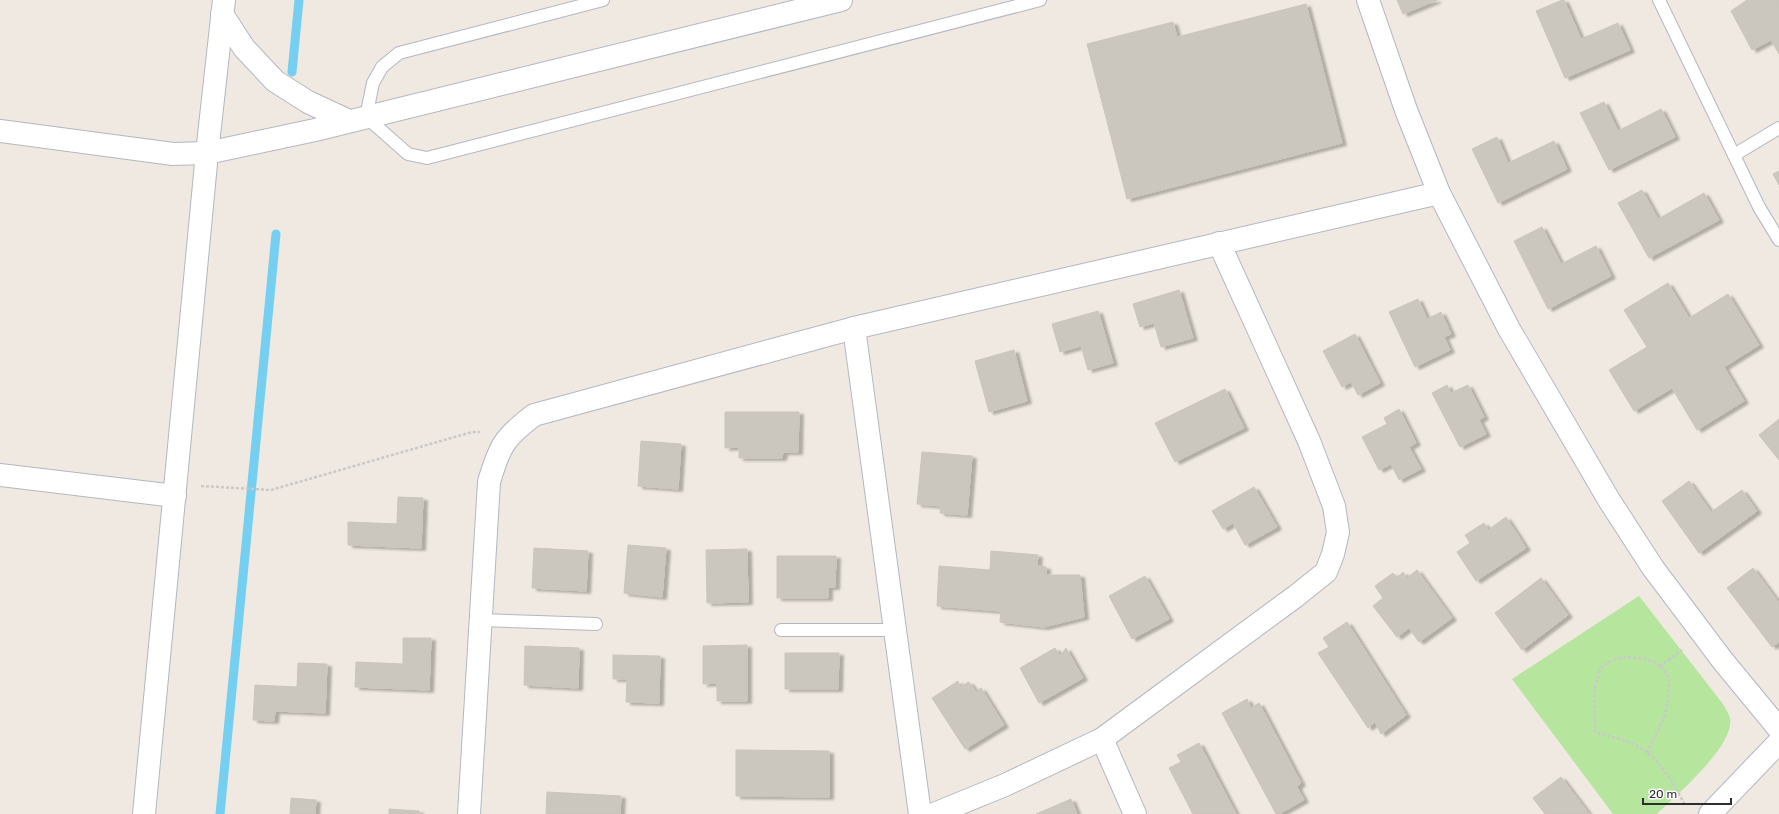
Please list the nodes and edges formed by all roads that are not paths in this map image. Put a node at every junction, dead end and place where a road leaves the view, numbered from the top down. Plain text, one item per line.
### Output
1 (603, 0) edge
2 (841, 0) edge
3 (1040, 0) edge
4 (1368, 0) edge
5 (1659, 0) edge
6 (223, 7) edge
7 (357, 119) junction
8 (1779, 128) edge
9 (0, 131) edge
10 (207, 153) junction
11 (1734, 155) junction
12 (1439, 193) junction
13 (1779, 240) edge
14 (1219, 243) junction
15 (854, 328) junction
16 (0, 475) edge
17 (175, 496) junction
18 (481, 620) junction
19 (596, 624) dead end
20 (781, 630) dead end
21 (895, 630) junction
22 (1779, 729) edge
23 (1102, 739) junction
24 (1779, 742) edge
25 (144, 814) edge
26 (469, 814) edge
27 (920, 814) edge
28 (934, 814) edge
29 (1135, 814) edge
30 (1710, 814) edge

1 - 7 lane
2 - 7 street
3 - 7 lane
4 - 12 street
5 - 11 lane
6 - 7 street
6 - 10 street
7 - 10 street
8 - 11 lane
9 - 10 street
10 - 17 street
11 - 13 lane
12 - 14 street
12 - 22 street
14 - 15 street
14 - 23 street
15 - 18 street
15 - 21 street
16 - 17 street
17 - 25 street
18 - 19 lane
18 - 26 street
20 - 21 lane
21 - 27 street
23 - 28 street
23 - 29 street
24 - 30 street

